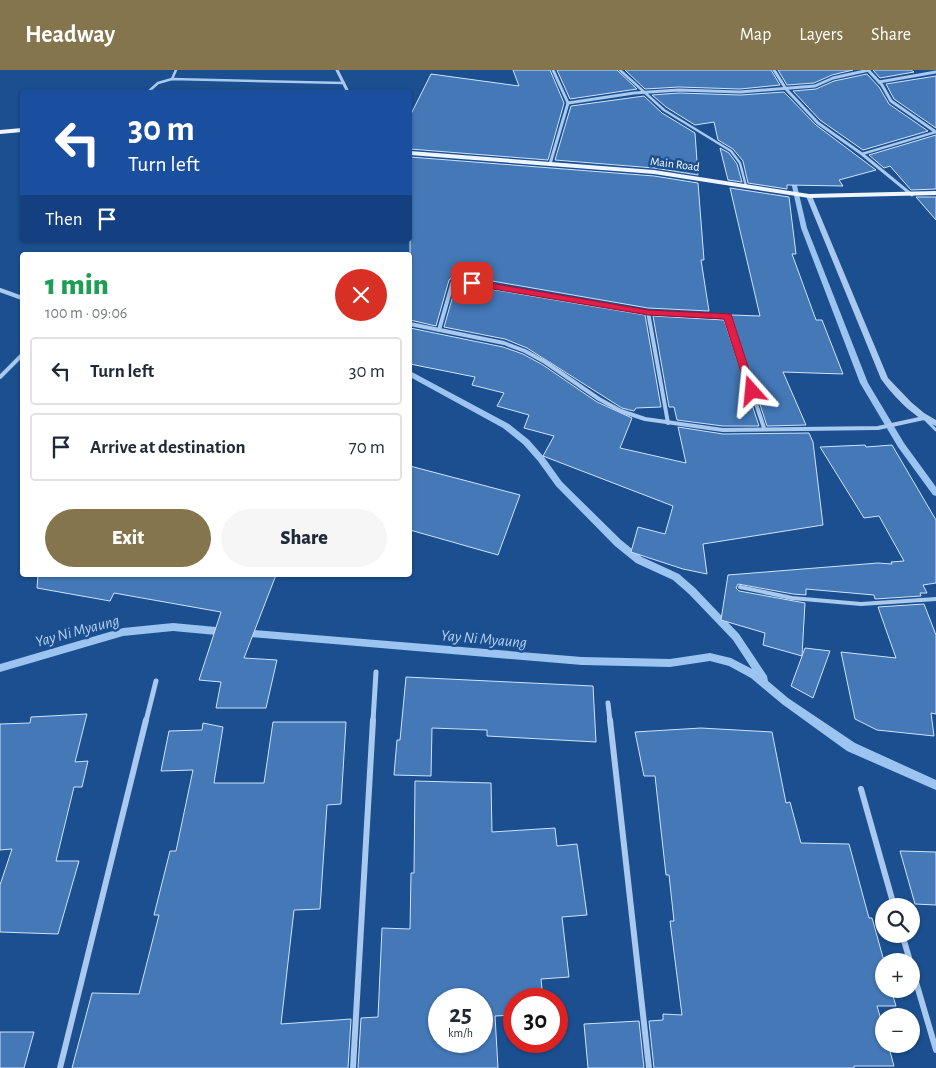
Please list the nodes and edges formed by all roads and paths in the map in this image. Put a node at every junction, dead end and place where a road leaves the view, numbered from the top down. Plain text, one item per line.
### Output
1 (176, 70) edge
2 (337, 70) edge
3 (553, 70) edge
4 (620, 70) edge
5 (774, 70) edge
6 (868, 70) edge
7 (936, 72) edge
8 (172, 79) junction
9 (879, 82) junction
10 (344, 83) junction
11 (786, 89) junction
12 (150, 90) edge
13 (347, 90) edge
14 (642, 92) junction
15 (568, 103) junction
16 (20, 130) edge
17 (0, 132) edge
18 (936, 132) edge
19 (412, 153) edge
20 (862, 154) junction
21 (550, 164) junction
22 (746, 186) junction
23 (936, 193) edge
24 (809, 196) junction
25 (913, 196) junction
26 (0, 290) edge
27 (20, 297) edge
28 (648, 312) junction
29 (412, 324) edge
30 (439, 330) junction
31 (20, 357) edge
32 (0, 377) edge
33 (924, 418) junction
34 (668, 423) junction
35 (936, 423) edge
36 (764, 428) junction
37 (936, 430) edge
38 (740, 587) dead end
39 (936, 599) edge
40 (376, 672) dead end
41 (156, 681) dead end
42 (608, 703) dead end
43 (861, 789) dead end
44 (892, 898) edge
45 (920, 994) edge
46 (936, 1050) edge
47 (60, 1068) edge
48 (352, 1068) edge
49 (649, 1068) edge

1 - 8 lane
2 - 10 street
3 - 15 street
4 - 14 lane
5 - 11 street
6 - 9 street
6 - 11 street
7 - 9 street
8 - 10 lane
8 - 12 lane
9 - 18 street
10 - 13 street
11 - 14 street
11 - 20 street
14 - 15 street
14 - 22 lane
15 - 21 street
16 - 17 main road
18 - 20 lane
19 - 21 main road, Main Road
20 - 25 street
21 - 22 main road, Main Road
22 - 24 main road, Main Road
23 - 25 main road, Main Road
24 - 25 main road, Main Road
24 - 33 street
26 - 27 street
28 - 30 street
28 - 34 street
28 - 36 street
29 - 30 street
30 - 34 street
31 - 32 street
33 - 35 street
33 - 36 street
33 - 37 lane
34 - 36 street
38 - 39 lane
40 - 48 street
41 - 47 street
42 - 49 street
43 - 44 street
45 - 46 street

